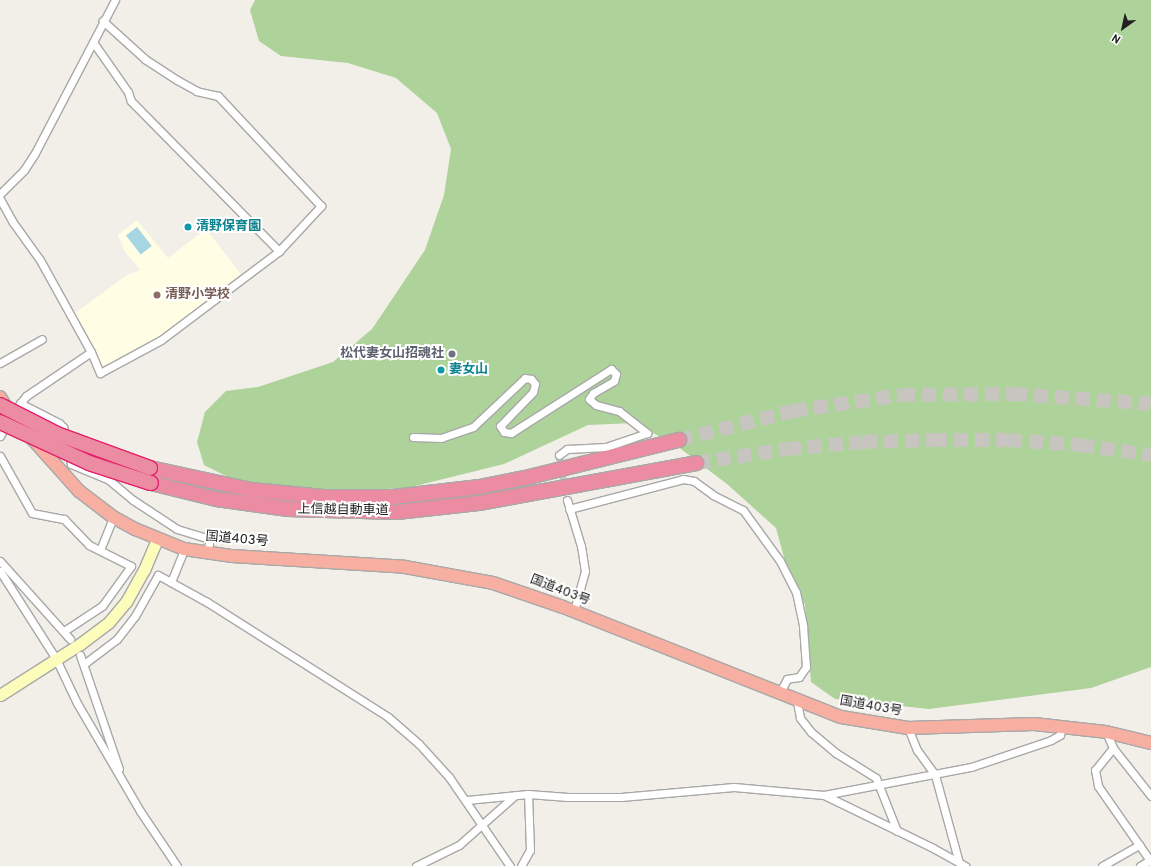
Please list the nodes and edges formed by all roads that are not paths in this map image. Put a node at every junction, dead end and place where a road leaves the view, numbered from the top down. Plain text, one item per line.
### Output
1 (115, 0) edge
2 (103, 21) junction
3 (92, 42) junction
4 (0, 194) edge
5 (0, 199) edge
6 (279, 251) junction
7 (42, 339) dead end
8 (91, 352) junction
9 (0, 362) edge
10 (0, 397) edge
11 (20, 403) junction
12 (0, 404) edge
13 (6, 418) edge
14 (0, 436) edge
15 (413, 437) dead end
16 (679, 440) tunnel mouth
17 (558, 455) dead end
18 (0, 456) edge
19 (696, 463) tunnel mouth
20 (567, 500) tunnel mouth
21 (569, 509) junction
22 (113, 517) junction
23 (157, 539) junction
24 (184, 549) junction
25 (100, 550) junction
26 (207, 552) junction
27 (0, 560) edge
28 (0, 571) edge
29 (171, 582) junction
30 (574, 611) junction
31 (64, 631) junction
32 (70, 639) dead end
33 (80, 655) dead end
34 (53, 662) junction
35 (84, 664) junction
36 (780, 694) junction
37 (0, 695) edge
38 (797, 702) junction
39 (1062, 726) junction
40 (908, 728) junction
41 (1106, 732) junction
42 (1151, 744) edge
43 (1113, 748) junction
44 (935, 774) junction
45 (123, 779) junction
46 (880, 784) junction
47 (528, 794) junction
48 (824, 795) junction
49 (514, 796) junction
50 (1151, 796) edge
51 (467, 800) junction
52 (483, 824) junction
53 (896, 831) junction
54 (1138, 845) junction
55 (1150, 861) edge
56 (959, 865) edge
57 (177, 866) edge
58 (416, 866) edge
59 (510, 866) edge
60 (521, 866) edge
61 (1102, 866) edge
62 (1140, 866) edge

1 - 2 street
2 - 3 street
2 - 6 street
3 - 4 street
3 - 6 street
5 - 8 street
6 - 8 street
7 - 9 street
8 - 11 street
10 - 13 highway, 国道403号
11 - 13 street
11 - 26 street
12 - 16 highway, 上信越自動車道, bridge
13 - 14 street
13 - 19 highway, 上信越自動車道, bridge
13 - 22 highway, 国道403号
15 - 17 street
18 - 25 street
20 - 21 street
21 - 30 street
21 - 36 street
22 - 23 highway, 国道403号
22 - 25 street
23 - 24 highway, 国道403号
23 - 34 main road
24 - 26 highway, 国道403号
24 - 29 street
25 - 31 street
26 - 30 highway, 国道403号
27 - 31 street
28 - 34 street
29 - 35 street
29 - 51 street
30 - 36 highway, 国道403号
31 - 32 street
33 - 35 street
34 - 37 main road
34 - 45 street
35 - 45 street
36 - 38 highway, 国道403号
38 - 40 highway, 国道403号
38 - 46 street
39 - 40 highway, 国道403号
39 - 41 highway, 国道403号
39 - 44 street
40 - 44 street
41 - 42 highway, 国道403号
41 - 43 street
43 - 50 street
43 - 54 street
44 - 46 street
44 - 56 street
45 - 57 street
46 - 48 street
46 - 53 street
47 - 48 street
47 - 49 street
47 - 60 street
48 - 53 street
49 - 51 street
49 - 52 street
51 - 52 street
52 - 58 street
52 - 59 street
53 - 56 street
54 - 55 street
54 - 61 street
55 - 62 street

